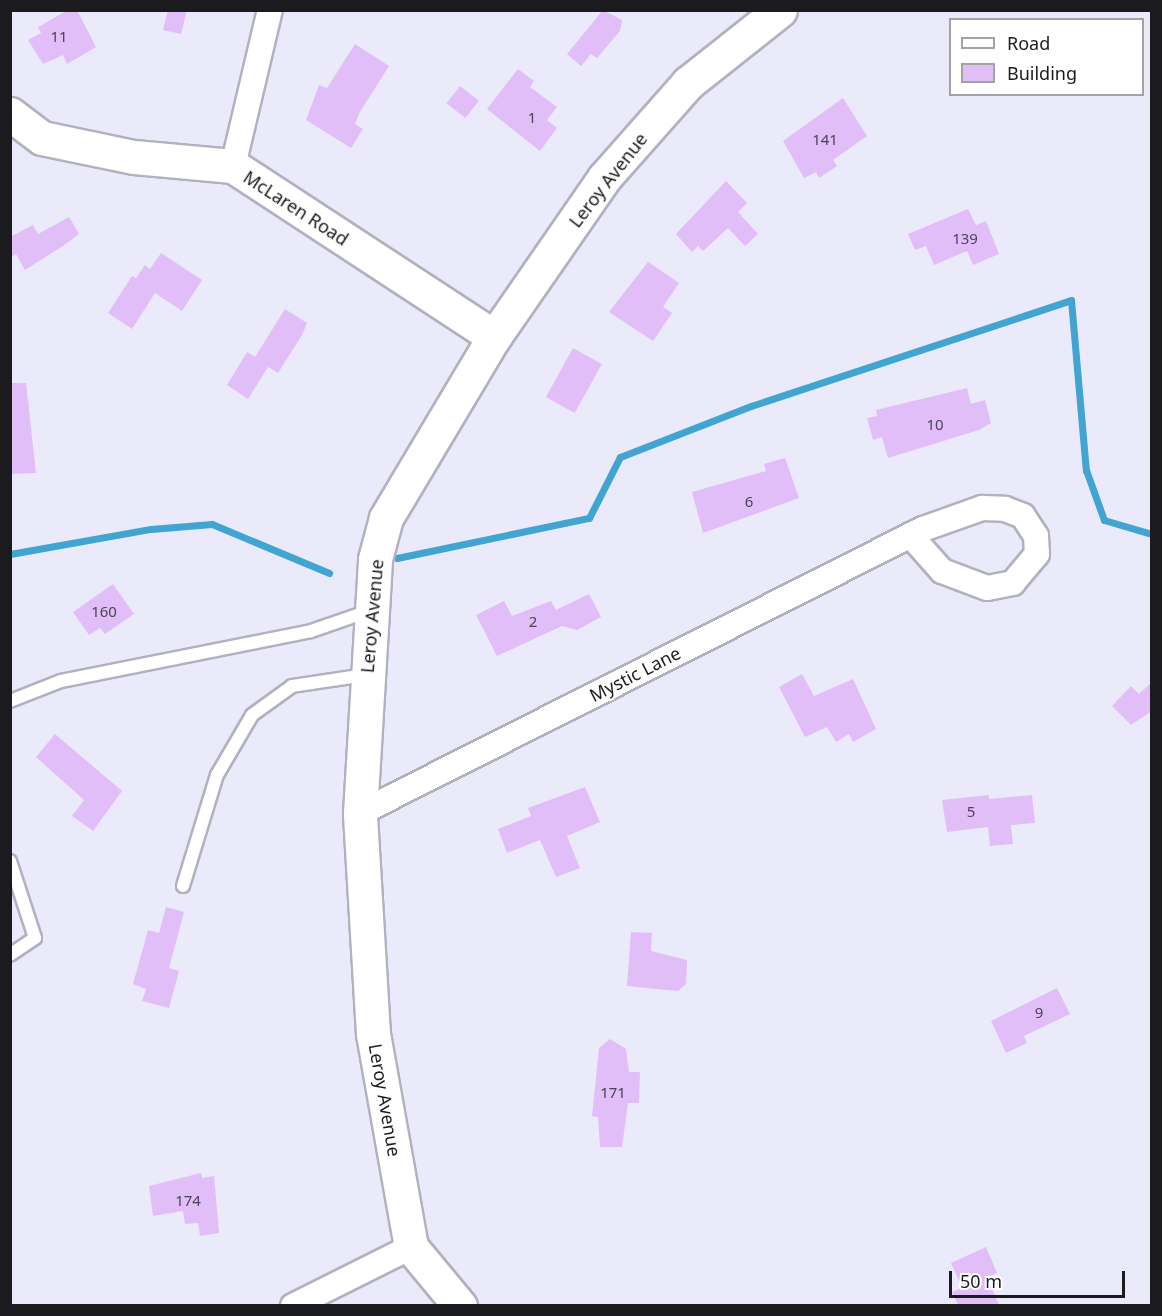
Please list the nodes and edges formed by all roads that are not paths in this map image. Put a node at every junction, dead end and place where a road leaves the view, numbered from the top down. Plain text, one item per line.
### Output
1 (270, 10) edge
2 (780, 10) edge
3 (10, 114) edge
4 (233, 166) junction
5 (494, 337) junction
6 (910, 535) junction
7 (370, 610) junction
8 (367, 675) junction
9 (10, 700) edge
10 (360, 813) junction
11 (10, 861) edge
12 (183, 886) dead end
13 (10, 955) edge
14 (411, 1247) junction
15 (293, 1305) edge
16 (460, 1305) edge

1 - 4 street
2 - 5 street, Leroy Avenue
3 - 4 street, McLaren Road
4 - 5 street, McLaren Road
5 - 7 street, Leroy Avenue
6 - 6 street, Mystic Lane
6 - 10 street, Mystic Lane
7 - 8 street, Leroy Avenue
7 - 9 lane
8 - 10 street, Leroy Avenue
8 - 12 lane
10 - 14 street, Leroy Avenue
11 - 13 lane
14 - 15 street
14 - 16 street

